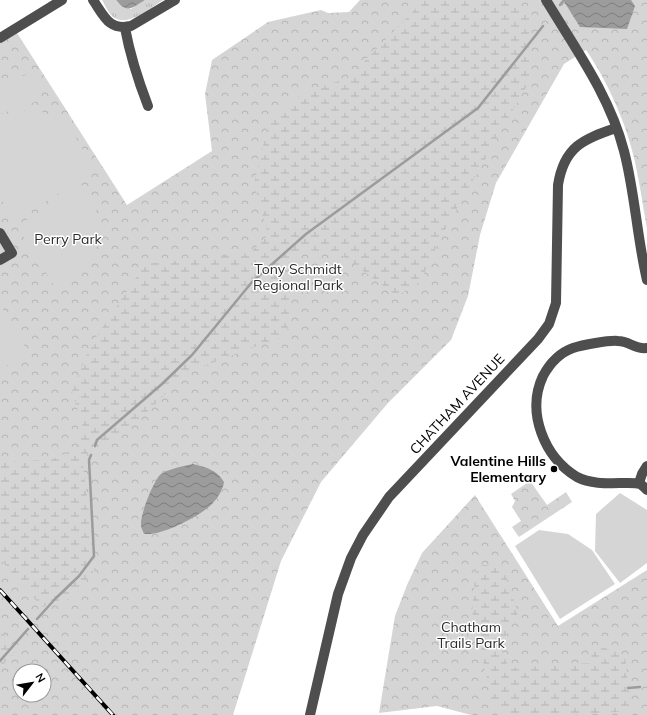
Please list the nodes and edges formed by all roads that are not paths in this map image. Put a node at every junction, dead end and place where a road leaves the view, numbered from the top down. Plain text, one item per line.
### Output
1 (62, 0) edge
2 (94, 0) edge
3 (175, 0) edge
4 (546, 0) edge
5 (125, 28) junction
6 (0, 38) edge
7 (148, 106) dead end
8 (616, 128) junction
9 (0, 232) edge
10 (0, 260) edge
11 (647, 280) edge
12 (647, 348) edge
13 (647, 466) edge
14 (643, 486) edge
15 (310, 715) edge

1 - 6 street
2 - 5 street
3 - 5 street
4 - 8 street
5 - 7 street
8 - 11 street
8 - 15 street, CHATHAM AVENUE
9 - 10 street
12 - 14 street
13 - 14 street

